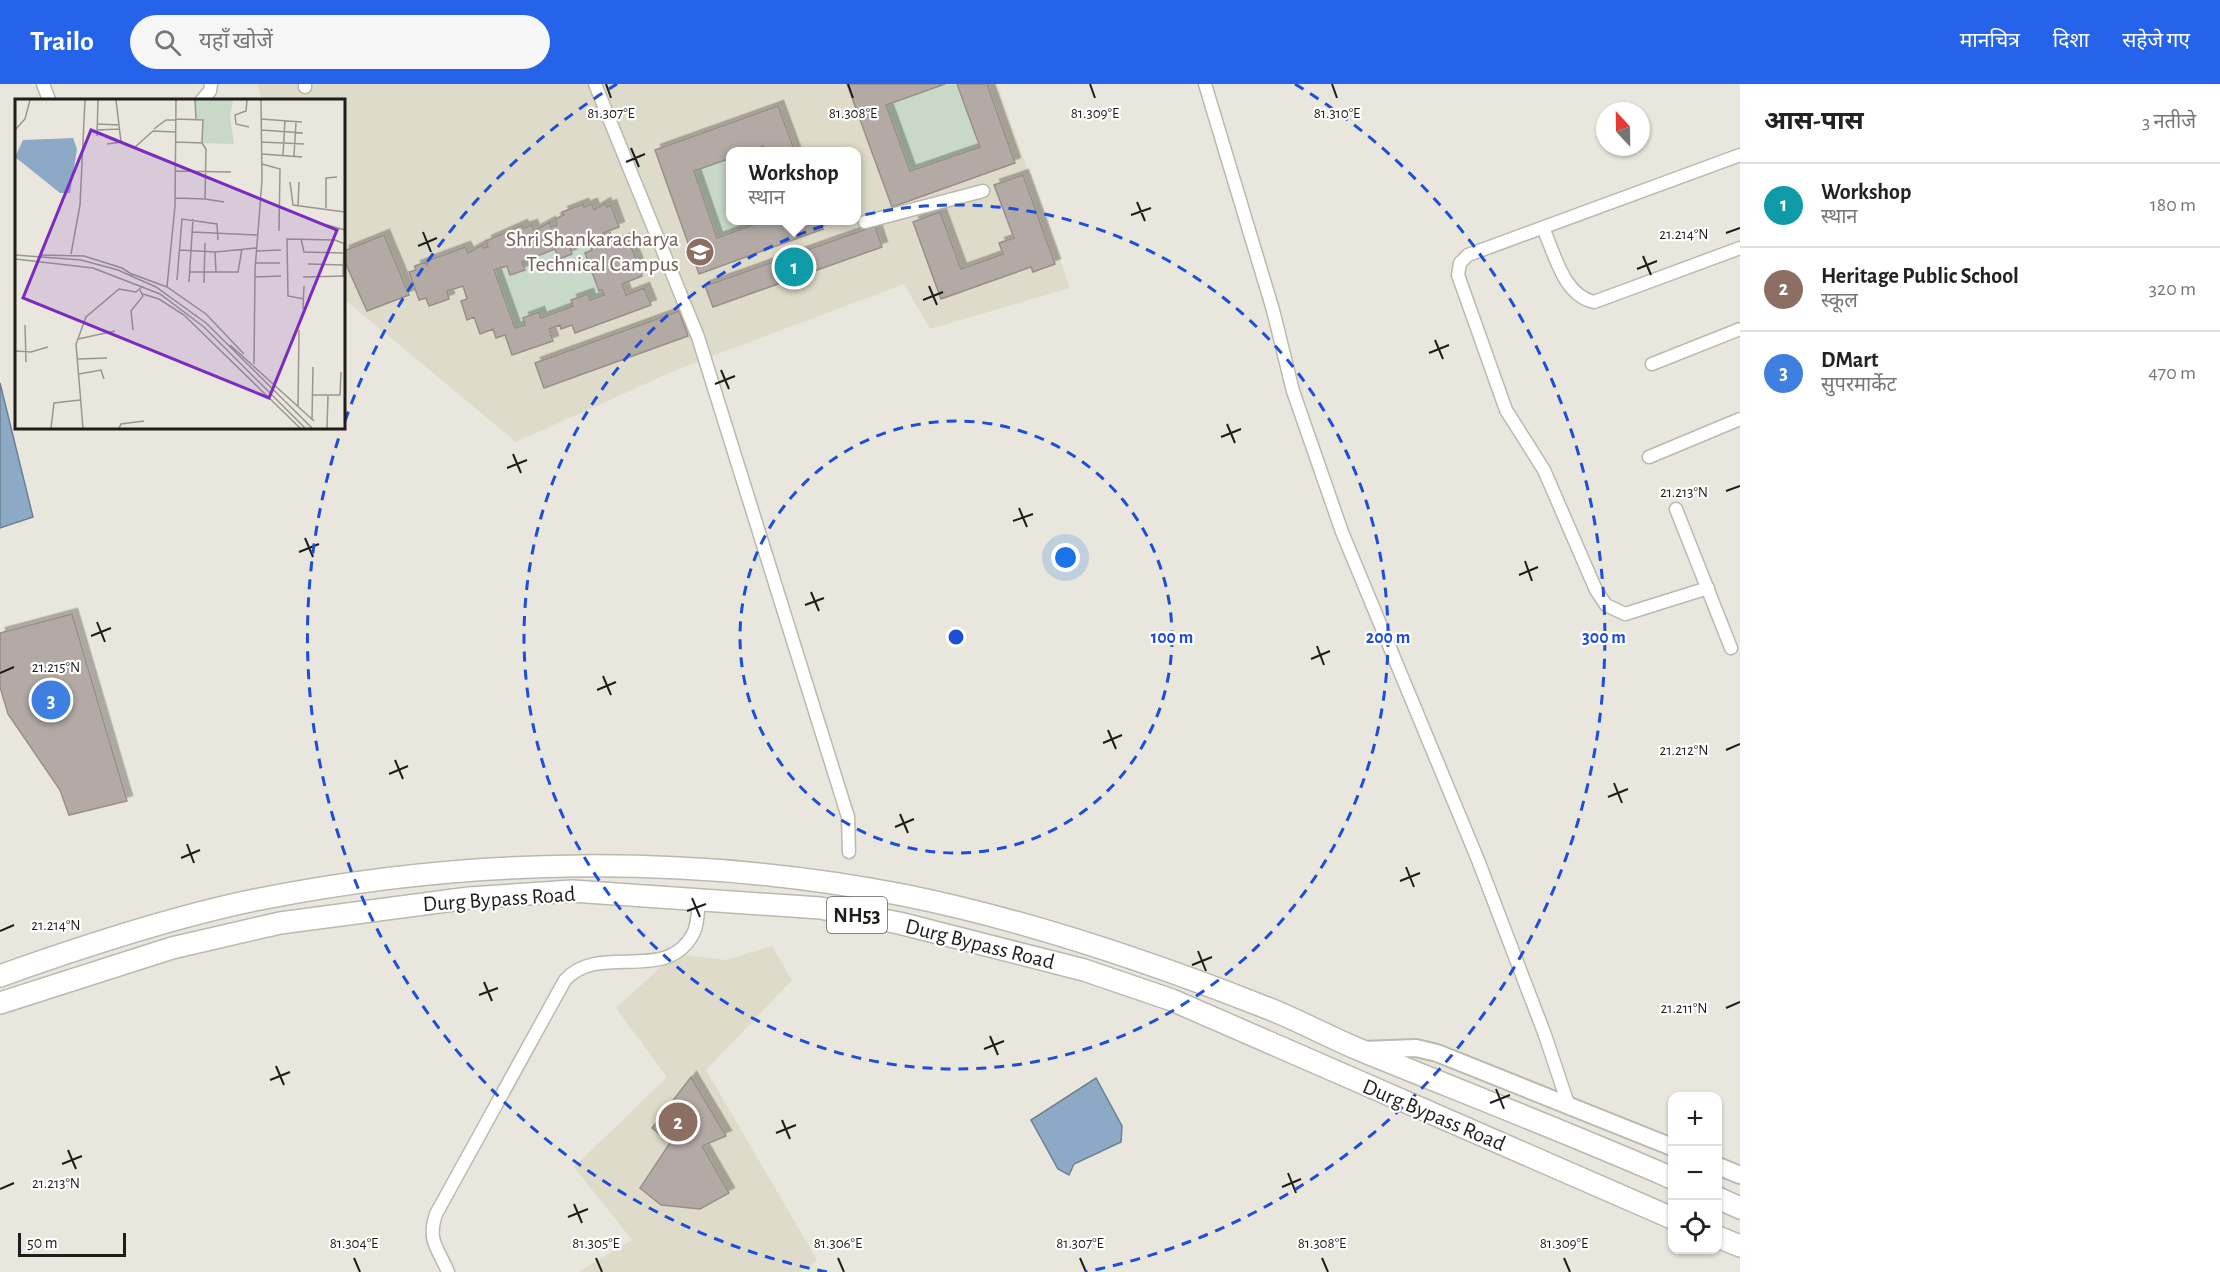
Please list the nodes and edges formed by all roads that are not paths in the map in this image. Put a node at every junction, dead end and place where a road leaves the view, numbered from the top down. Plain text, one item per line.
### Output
1 (43, 84) edge
2 (211, 84) edge
3 (595, 84) edge
4 (1205, 84) edge
5 (49, 99) edge
6 (203, 99) edge
7 (1740, 156) edge
8 (983, 191) dead end
9 (865, 222) dead end
10 (1544, 228) junction
11 (1740, 248) edge
12 (1740, 329) edge
13 (1652, 364) dead end
14 (1740, 419) edge
15 (1649, 457) dead end
16 (1676, 509) dead end
17 (1708, 588) junction
18 (1731, 648) dead end
19 (849, 852) dead end
20 (699, 899) junction
21 (0, 976) edge
22 (0, 1003) edge
23 (1361, 1051) junction
24 (1568, 1104) junction
25 (1670, 1146) edge
26 (1722, 1168) edge
27 (1740, 1175) edge
28 (1668, 1176) edge
29 (1722, 1200) edge
30 (1740, 1208) edge
31 (1668, 1216) edge
32 (1722, 1239) edge
33 (1740, 1246) edge
34 (448, 1272) edge

1 - 5 street
2 - 6 street
3 - 19 street
4 - 24 street
7 - 10 street
8 - 9 street
10 - 11 street
10 - 17 street
12 - 13 street
14 - 15 street
16 - 17 street
17 - 18 street
20 - 22 highway, Durg Bypass Road / NH53
20 - 31 highway, Durg Bypass Road / NH53
20 - 34 street
21 - 23 highway, Durg Bypass Road / NH53
23 - 24 street
23 - 28 highway, Durg Bypass Road / NH53
24 - 25 street
26 - 27 street
29 - 30 highway
32 - 33 highway

